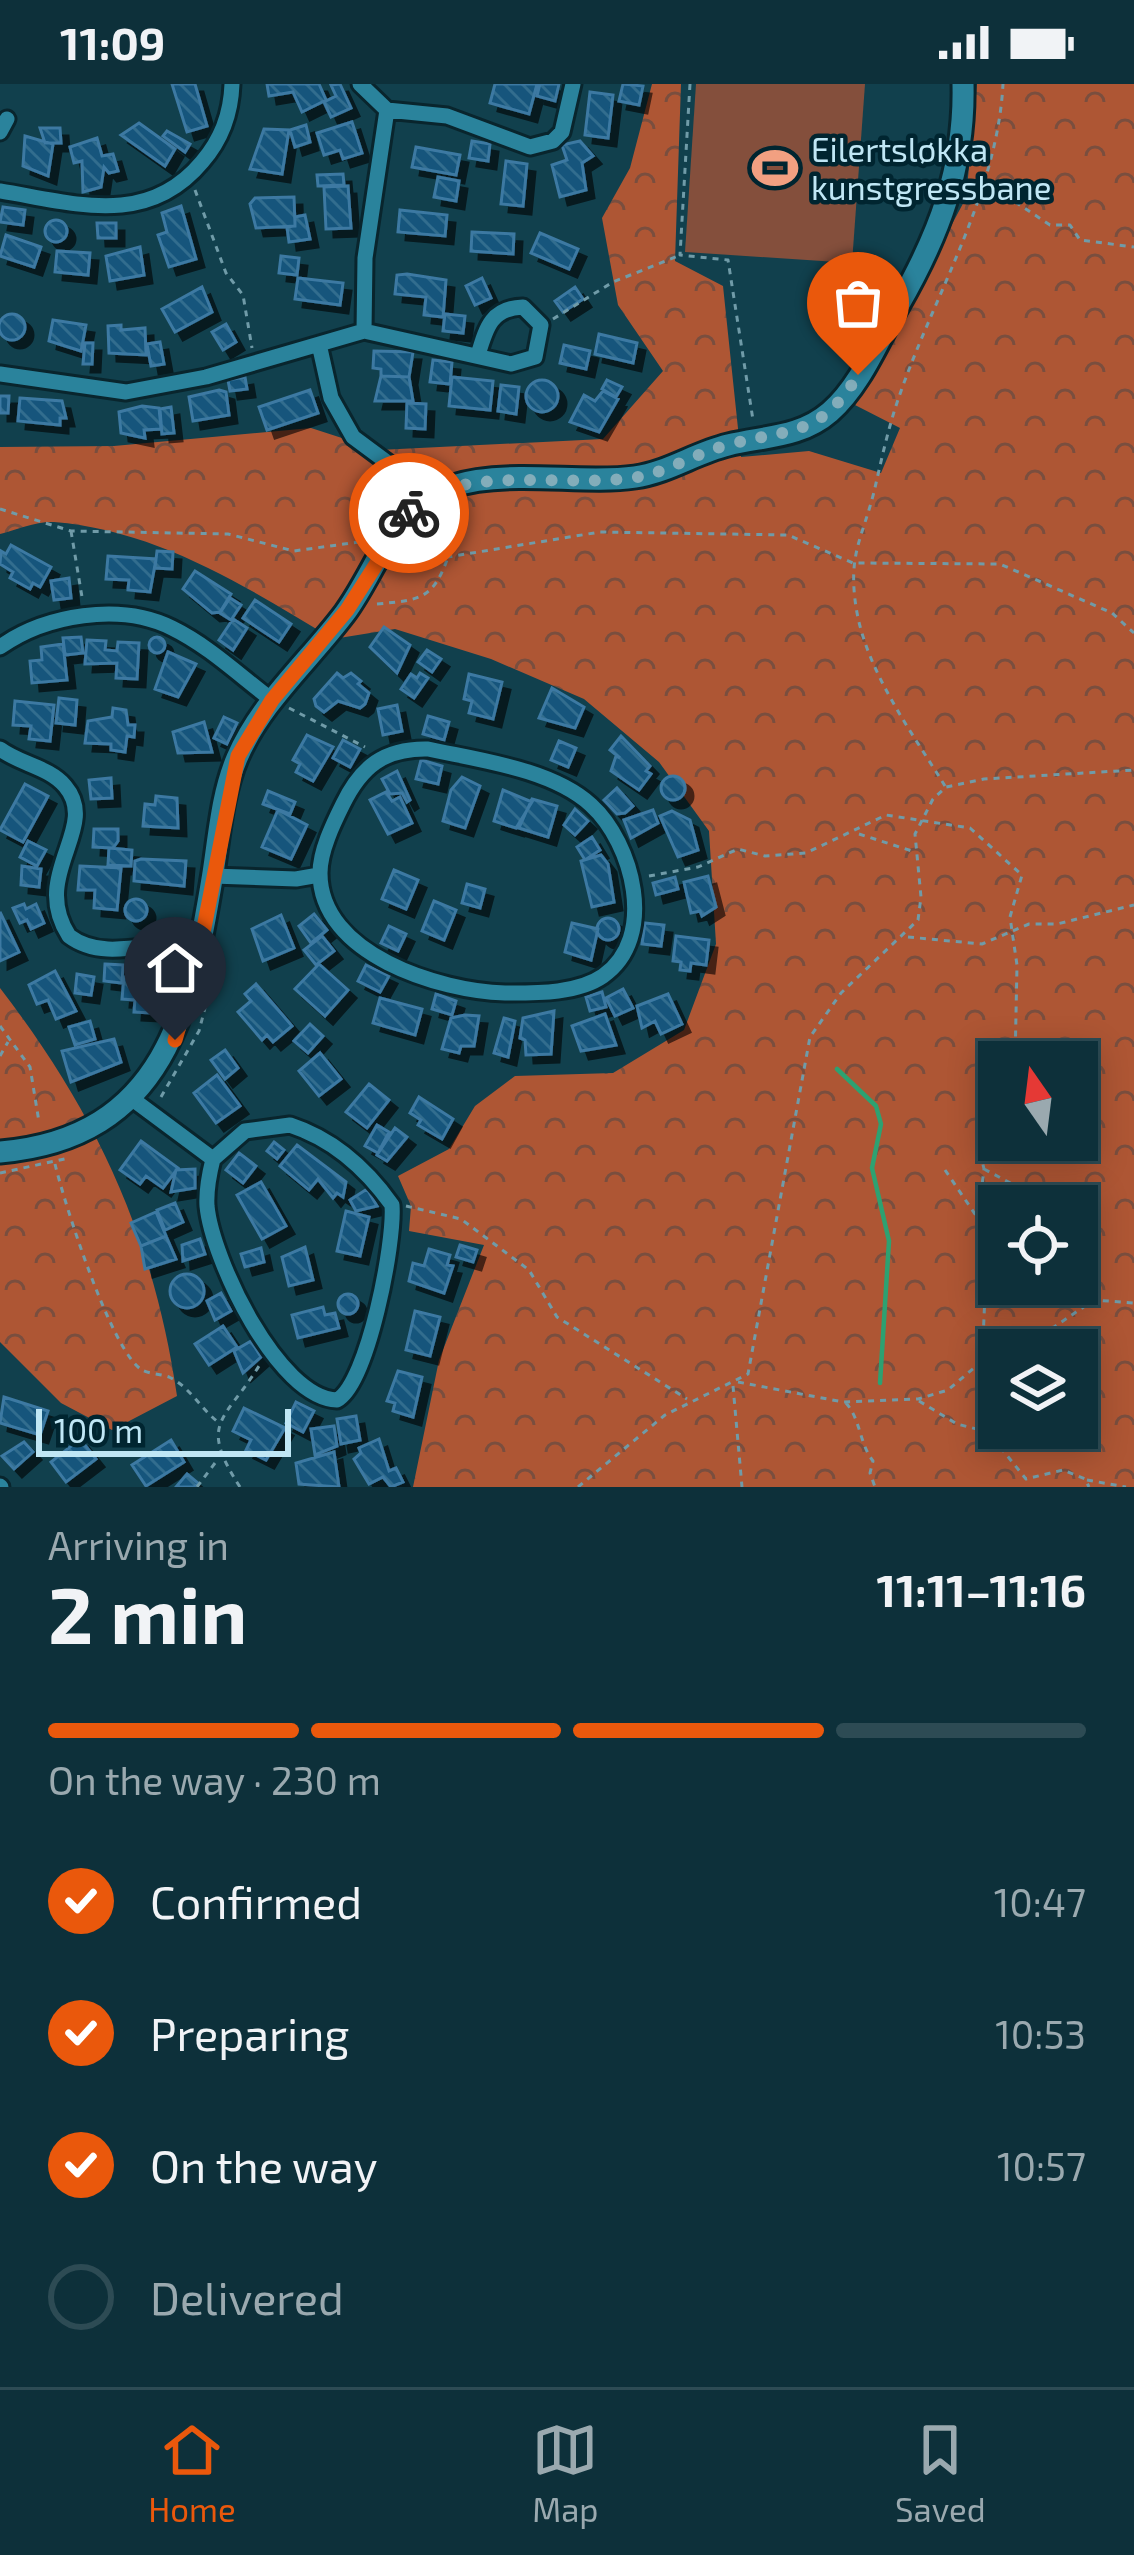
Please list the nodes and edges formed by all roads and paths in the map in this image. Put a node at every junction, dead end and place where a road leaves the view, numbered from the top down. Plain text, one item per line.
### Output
1 (232, 84) edge
2 (360, 84) edge
3 (573, 84) edge
4 (690, 84) edge
5 (963, 84) edge
6 (1003, 84) edge
7 (387, 110) junction
8 (188, 178) junction
9 (984, 181) junction
10 (0, 190) edge
11 (1134, 247) edge
12 (680, 255) junction
13 (541, 325) junction
14 (364, 331) junction
15 (319, 344) junction
16 (478, 355) junction
17 (255, 361) junction
18 (0, 374) edge
19 (755, 440) junction
20 (388, 463) junction
21 (422, 501) junction
22 (0, 508) edge
23 (71, 531) junction
24 (366, 541) junction
25 (448, 558) junction
26 (853, 563) junction
27 (364, 599) dead end
28 (83, 617) junction
29 (1134, 633) edge
30 (0, 647) edge
31 (279, 704) junction
32 (0, 749) edge
33 (378, 759) junction
34 (1134, 770) edge
35 (946, 787) junction
36 (922, 817) junction
37 (856, 832) junction
38 (914, 851) junction
39 (320, 874) junction
40 (213, 876) junction
41 (630, 879) junction
42 (1134, 904) edge
43 (1014, 932) junction
44 (906, 937) junction
45 (201, 943) junction
46 (0, 1026) edge
47 (10, 1039) junction
48 (1016, 1041) edge
49 (0, 1056) edge
50 (131, 1098) junction
51 (0, 1152) edge
52 (49, 1155) junction
53 (213, 1160) junction
54 (983, 1161) edge
55 (984, 1169) junction
56 (945, 1170) dead end
57 (982, 1185) edge
58 (1014, 1185) dead end
59 (392, 1205) junction
60 (978, 1218) edge
61 (1134, 1303) edge
62 (1048, 1329) edge
63 (271, 1347) junction
64 (978, 1365) edge
65 (735, 1383) junction
66 (688, 1400) junction
67 (918, 1400) junction
68 (843, 1402) junction
69 (218, 1422) junction
70 (978, 1429) edge
71 (1002, 1449) edge
72 (219, 1458) junction
73 (1085, 1479) junction
74 (877, 1486) edge
75 (196, 1487) edge
76 (240, 1487) edge
77 (578, 1487) edge
78 (742, 1487) edge
79 (1089, 1487) edge
80 (1126, 1487) edge

1 - 8 street
2 - 7 street
3 - 7 street
4 - 12 path
5 - 19 street
6 - 9 path
7 - 14 street
8 - 10 street
8 - 17 path
9 - 11 path
9 - 26 path
12 - 13 path
12 - 19 path
13 - 16 street
13 - 16 street
14 - 15 street
14 - 16 street
15 - 17 street
15 - 20 street
17 - 18 street
19 - 21 street
20 - 21 street
20 - 24 path
21 - 31 street
22 - 23 path
23 - 24 path
23 - 28 path
24 - 25 path, bridge
25 - 26 path
25 - 27 path
26 - 29 path
26 - 35 path
28 - 30 street
28 - 31 street
31 - 33 path
31 - 40 street
32 - 45 street
33 - 39 street
33 - 41 street
34 - 35 path
35 - 36 path
36 - 37 path
36 - 38 path
36 - 43 path
37 - 38 path
37 - 41 path
38 - 44 path
39 - 40 street
39 - 41 street
40 - 45 street
42 - 43 path
43 - 44 path
43 - 48 path
44 - 65 path
45 - 50 street
46 - 47 path
47 - 49 path
47 - 52 path
50 - 52 street
50 - 53 street
51 - 52 street
52 - 69 path
53 - 59 street
53 - 63 street
54 - 55 path
55 - 57 path
55 - 58 path
56 - 60 path
59 - 63 street
59 - 66 path
61 - 62 path
63 - 69 path
64 - 67 path
65 - 66 path
65 - 68 path
65 - 78 path
66 - 77 path
67 - 68 path
67 - 70 path
68 - 74 path
69 - 72 path
71 - 73 path
72 - 75 path
72 - 76 path
73 - 79 path
73 - 80 path

